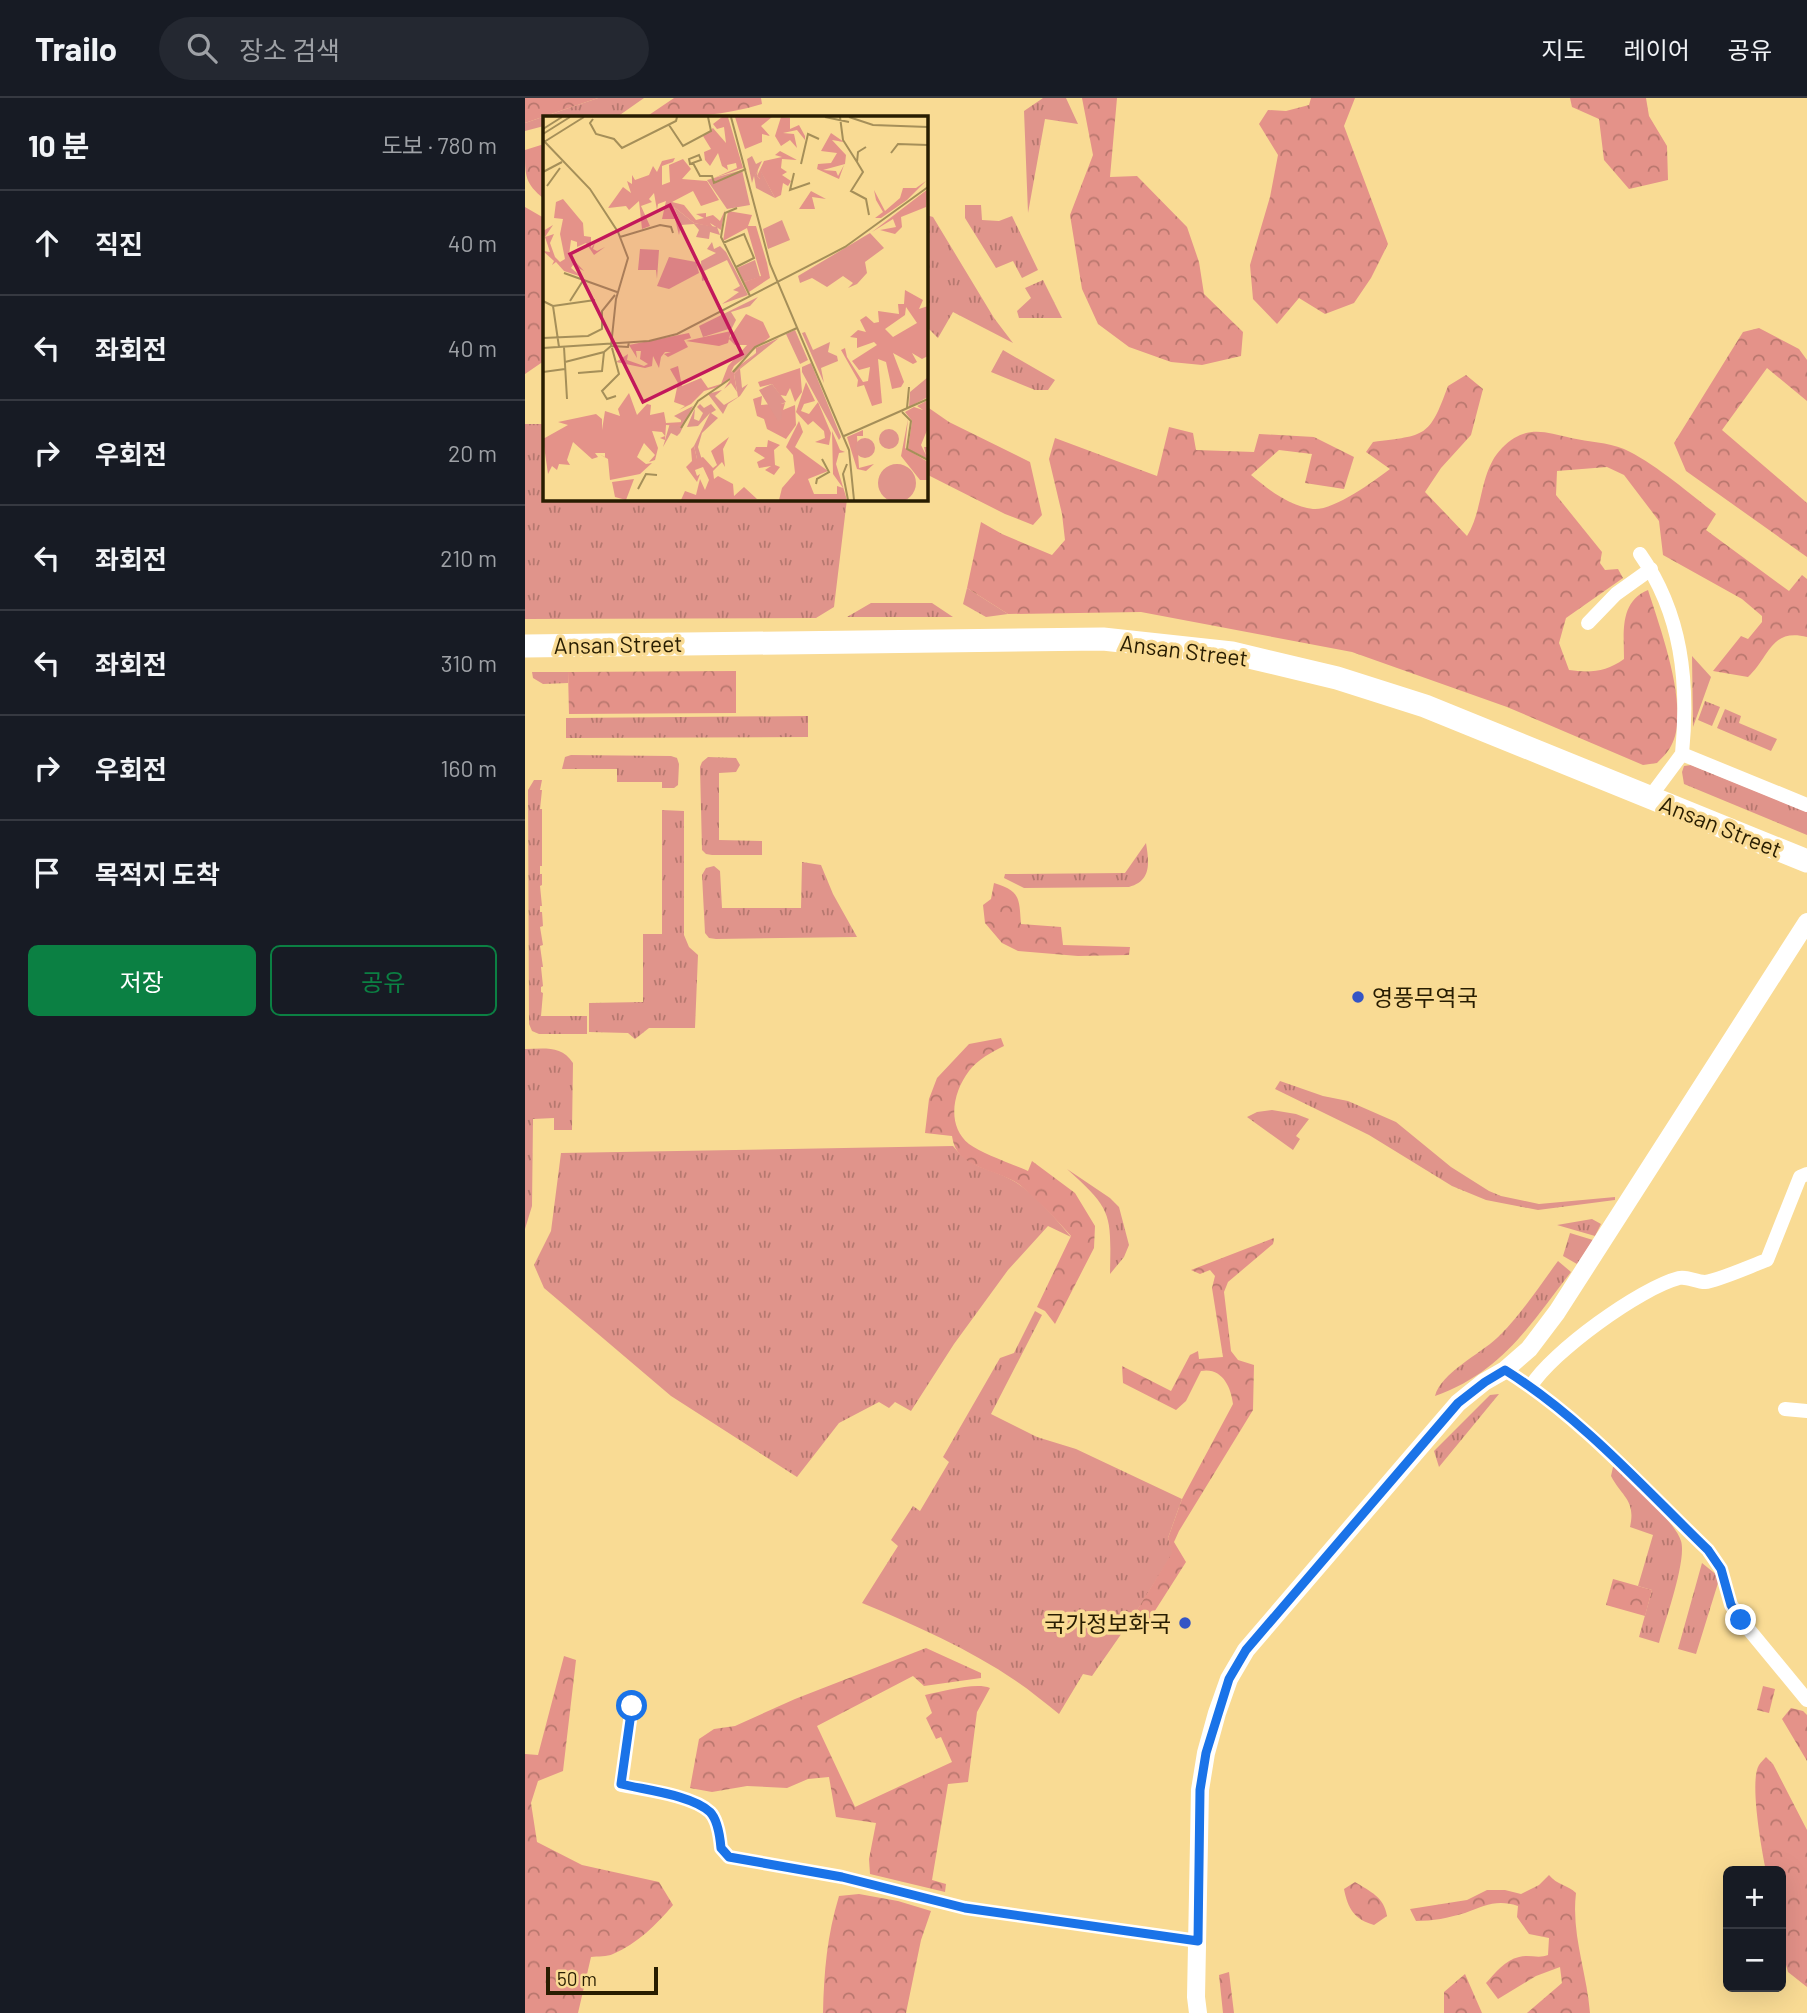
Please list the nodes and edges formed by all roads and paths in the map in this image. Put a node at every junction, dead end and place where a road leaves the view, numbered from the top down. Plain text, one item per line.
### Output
1 (1640, 554) dead end
2 (1651, 569) junction
3 (1588, 623) dead end
4 (525, 646) edge
5 (1682, 754) junction
6 (1650, 797) junction
7 (1807, 805) edge
8 (1807, 861) edge
9 (1807, 922) edge
10 (1807, 1174) edge
11 (1505, 1370) junction
12 (1531, 1386) junction
13 (1786, 1409) dead end
14 (1807, 1411) edge
15 (1802, 1685) edge
16 (1807, 1700) edge
17 (632, 1706) dead end
18 (1198, 1941) junction
19 (1198, 2013) edge

1 - 2 street
2 - 3 street
2 - 5 street
4 - 6 main road, Ansan Street
5 - 6 street
5 - 7 street
6 - 8 main road, Ansan Street
9 - 11 street
10 - 12 street
11 - 12 street
11 - 18 street
12 - 15 street
13 - 14 street
15 - 16 street
17 - 18 street
18 - 19 street

